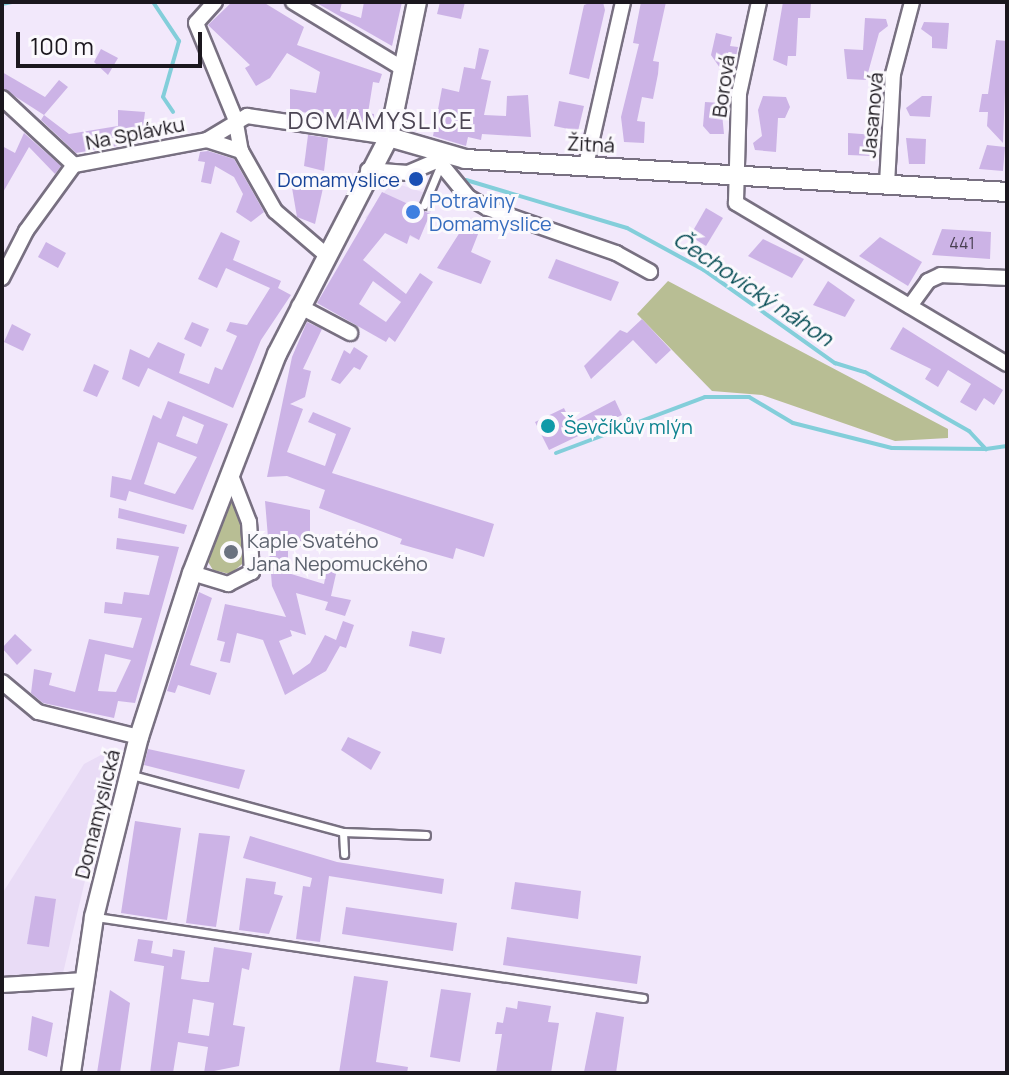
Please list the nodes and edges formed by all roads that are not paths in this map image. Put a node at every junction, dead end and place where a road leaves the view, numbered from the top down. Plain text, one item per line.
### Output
1 (215, 2) edge
2 (293, 2) edge
3 (417, 2) edge
4 (623, 2) edge
5 (759, 2) edge
6 (912, 2) edge
7 (402, 68) junction
8 (2, 98) edge
9 (235, 118) junction
10 (389, 137) junction
11 (207, 140) junction
12 (241, 151) junction
13 (444, 159) junction
14 (74, 165) junction
15 (586, 165) junction
16 (368, 170) junction
17 (734, 176) junction
18 (887, 184) junction
19 (1007, 192) edge
20 (424, 205) dead end
21 (325, 254) junction
22 (650, 272) dead end
23 (2, 278) edge
24 (1007, 278) edge
25 (299, 306) junction
26 (910, 306) junction
27 (350, 333) dead end
28 (1007, 364) edge
29 (230, 473) junction
30 (192, 573) junction
31 (2, 682) edge
32 (139, 737) junction
33 (130, 775) junction
34 (343, 832) junction
35 (426, 835) dead end
36 (344, 854) dead end
37 (94, 917) junction
38 (85, 980) junction
39 (2, 985) edge
40 (643, 998) dead end
41 (71, 1073) edge

1 - 9 street
2 - 7 street
3 - 7 street, Domamyslická
4 - 15 street
5 - 17 street, Borová
6 - 18 street, Jasanová
7 - 10 street, Domamyslická
8 - 14 street, Na Splávku
9 - 10 street
9 - 11 street, Na Splávku
9 - 12 street
10 - 13 street, Žitná
10 - 16 street, Domamyslická
11 - 12 street, Na Splávku
11 - 14 street, Na Splávku
12 - 21 street
13 - 15 street, Žitná
13 - 16 street, Žitná
13 - 20 lane
13 - 22 street
14 - 23 street
15 - 17 street, Žitná
16 - 21 street, Domamyslická
17 - 18 street, Žitná
17 - 26 street
18 - 19 street, Žitná
21 - 25 street, Domamyslická
24 - 26 street
25 - 27 street
25 - 29 street, Domamyslická
26 - 28 street
29 - 30 street, Domamyslická
29 - 30 street
30 - 32 street, Domamyslická
31 - 32 street
32 - 33 street, Domamyslická
33 - 34 lane
33 - 37 street, Domamyslická
34 - 35 lane
34 - 36 lane
37 - 38 street, Domamyslická
37 - 40 lane
38 - 39 street
38 - 41 street, Domamyslická

